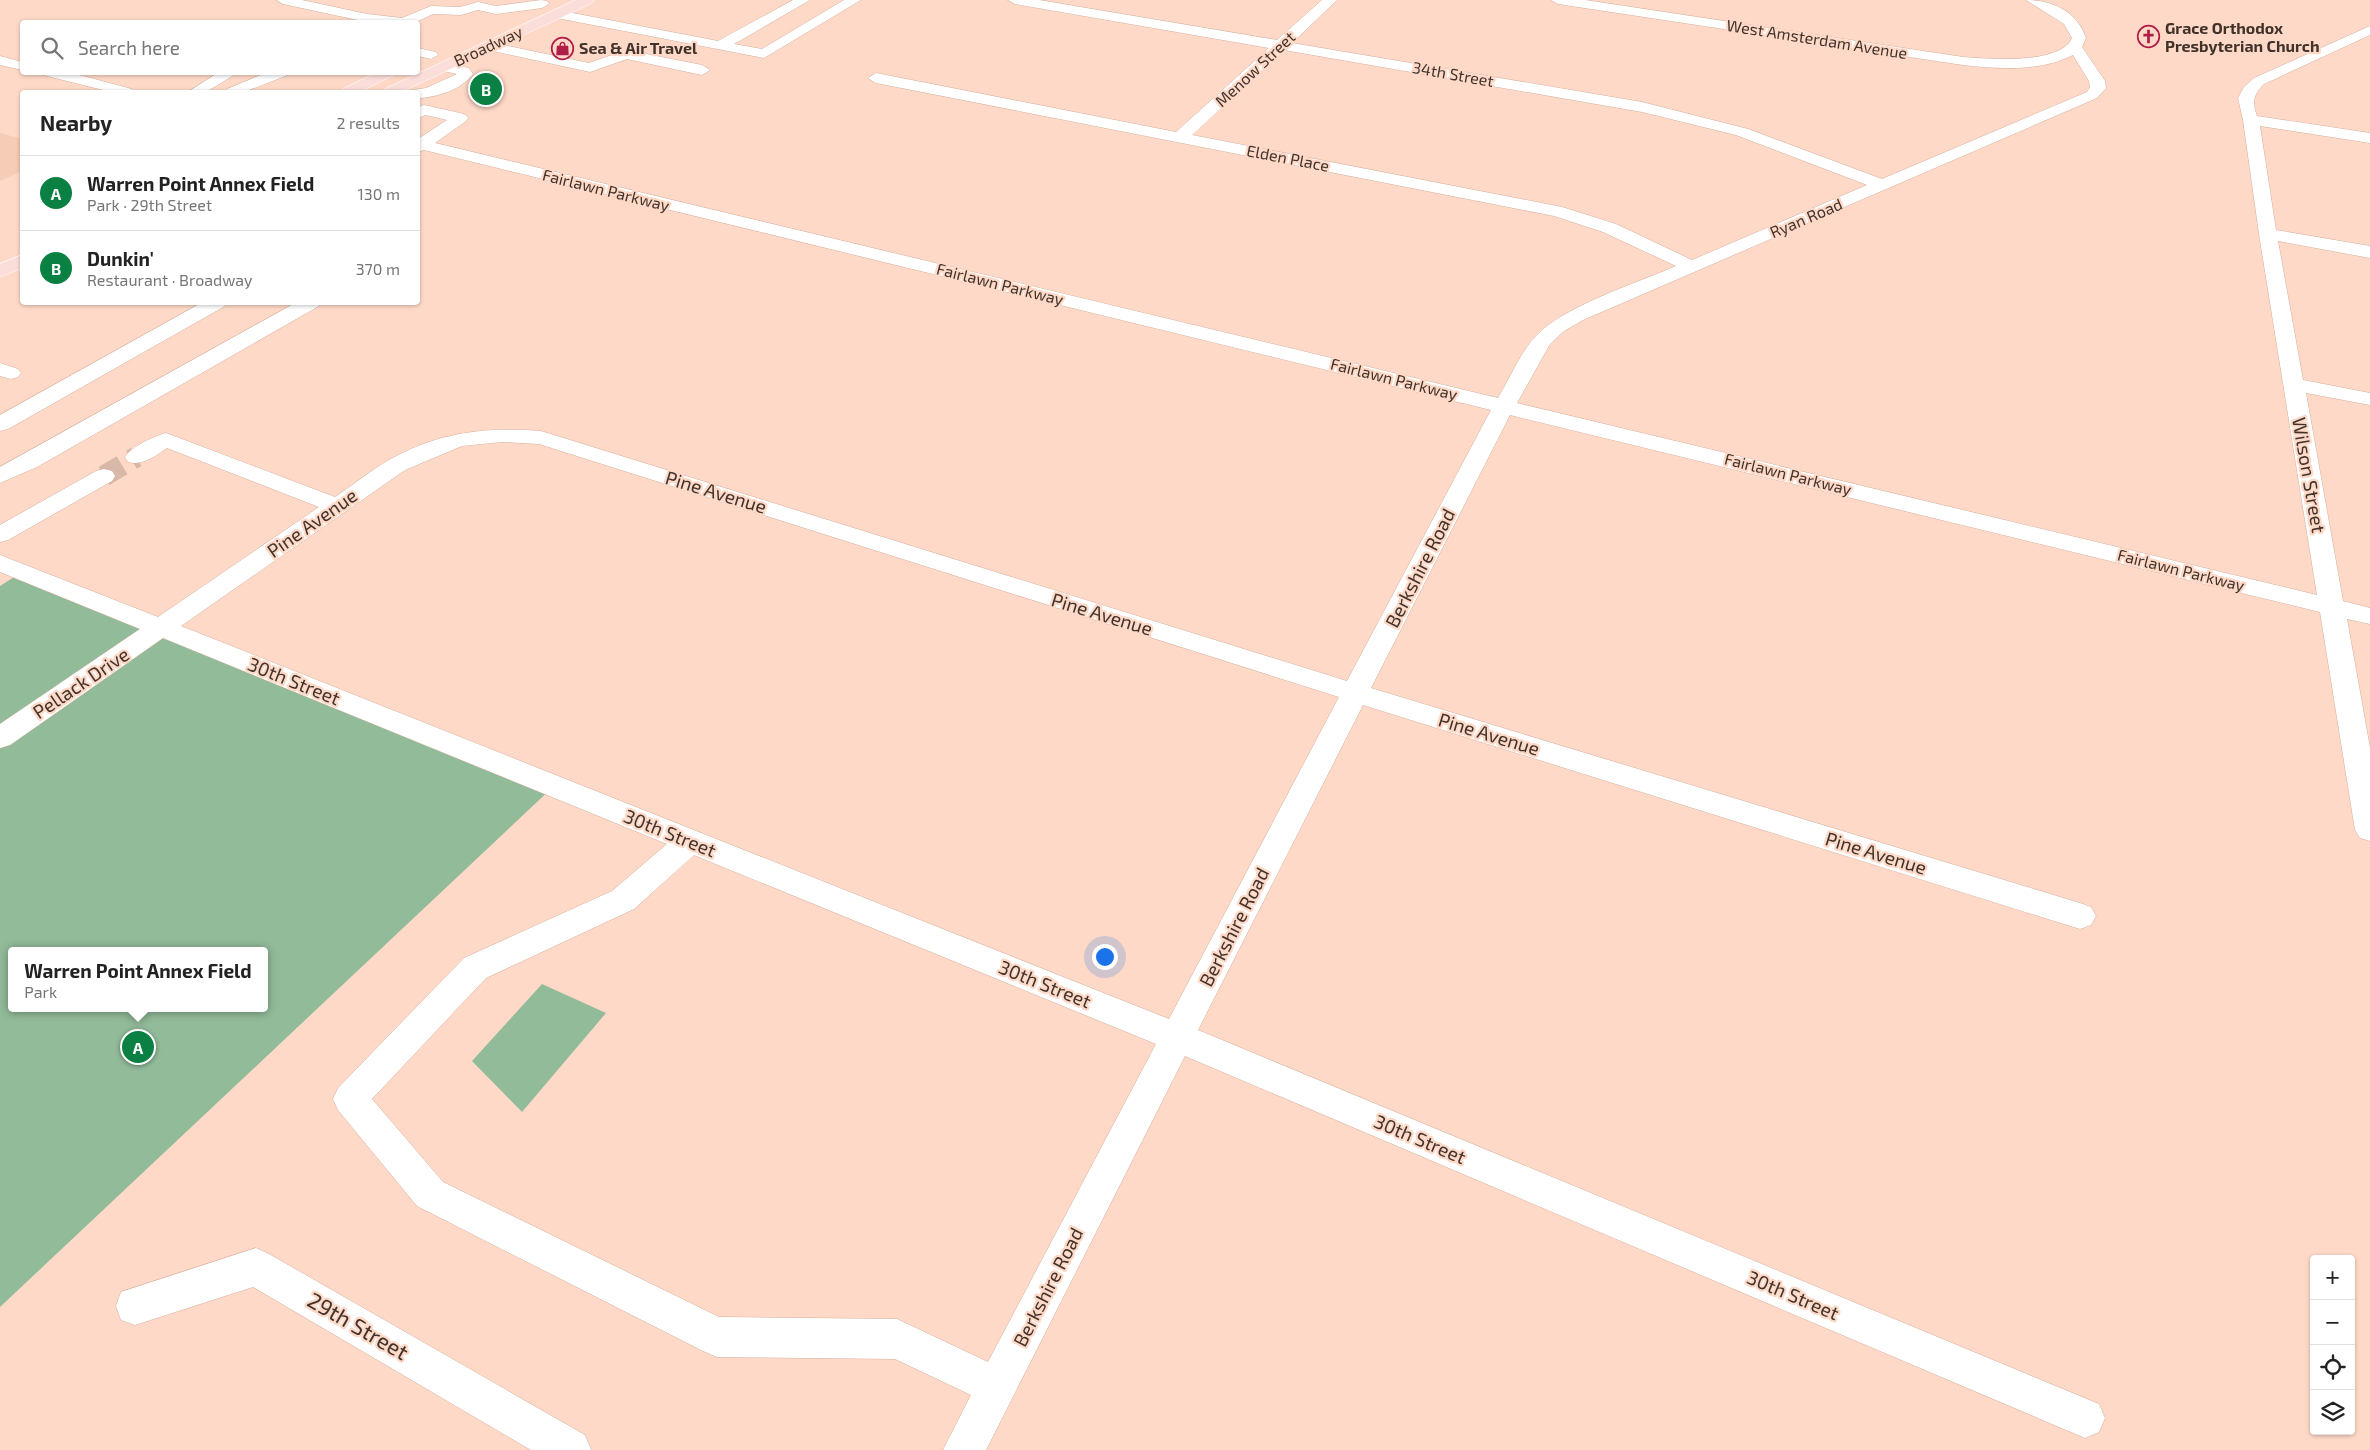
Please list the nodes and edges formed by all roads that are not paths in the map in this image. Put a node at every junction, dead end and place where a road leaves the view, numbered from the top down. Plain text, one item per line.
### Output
1 (284, 0) edge
2 (587, 0) edge
3 (803, 0) edge
4 (854, 0) edge
5 (1015, 0) edge
6 (1330, 0) edge
7 (1558, 0) edge
8 (2033, 0) edge
9 (546, 2) edge
10 (557, 14) junction
11 (334, 17) edge
12 (374, 20) edge
13 (410, 20) edge
14 (420, 24) edge
15 (499, 24) dead end
16 (2370, 30) edge
17 (2342, 43) junction
18 (1281, 44) junction
19 (488, 46) junction
20 (720, 46) junction
21 (448, 47) dead end
22 (2075, 47) junction
23 (2370, 48) edge
24 (422, 56) edge
25 (0, 60) edge
26 (20, 65) edge
27 (444, 67) junction
28 (702, 70) dead end
29 (60, 75) edge
30 (226, 75) edge
31 (275, 75) edge
32 (385, 75) edge
33 (876, 78) dead end
34 (119, 90) edge
35 (199, 90) edge
36 (237, 90) edge
37 (352, 90) edge
38 (395, 90) edge
39 (420, 93) edge
40 (421, 111) edge
41 (2250, 120) junction
42 (1180, 137) junction
43 (2370, 138) edge
44 (420, 145) edge
45 (420, 146) edge
46 (1882, 185) junction
47 (2268, 234) junction
48 (2370, 252) edge
49 (20, 262) edge
50 (1692, 267) junction
51 (0, 272) edge
52 (213, 305) edge
53 (307, 305) edge
54 (2293, 384) junction
55 (2370, 399) edge
56 (1504, 405) junction
57 (0, 424) edge
58 (136, 457) tunnel mouth
59 (0, 476) edge
60 (104, 476) tunnel mouth
61 (337, 506) junction
62 (0, 535) edge
63 (0, 564) edge
64 (2332, 607) junction
65 (2370, 616) edge
66 (162, 628) junction
67 (1355, 693) junction
68 (0, 738) edge
69 (2370, 830) edge
70 (690, 841) junction
71 (2080, 916) dead end
72 (1177, 1037) junction
73 (135, 1306) dead end
74 (997, 1387) junction
75 (2085, 1418) dead end
76 (570, 1450) edge
77 (964, 1450) edge

1 - 11 street
2 - 10 main road, Broadway
3 - 20 street
4 - 20 street
5 - 18 street, 34th Street
6 - 18 street, Menow Street
7 - 22 street, West Amsterdam Avenue
8 - 22 street
9 - 13 street
9 - 14 street
9 - 15 main road, Broadway
10 - 19 main road, Broadway
10 - 20 street
11 - 12 street
16 - 17 street, Wilson Street
17 - 23 street
17 - 41 street, Wilson Street
18 - 42 street, Menow Street
18 - 46 street, 34th Street
19 - 27 main road, Broadway
19 - 28 street
21 - 24 main road, Broadway
22 - 46 street, Ryan Road
25 - 26 street
27 - 38 main road, Broadway
27 - 39 street
29 - 34 street
30 - 35 street
31 - 36 street
32 - 37 main road
33 - 42 street, Elden Place
39 - 40 street
40 - 44 street
41 - 43 street
41 - 47 street, Wilson Street
42 - 50 street, Elden Place
45 - 56 street, Fairlawn Parkway
46 - 50 street, Ryan Road
47 - 48 street
47 - 54 street, Wilson Street
49 - 51 main road
50 - 56 street, Ryan Road
52 - 57 street
53 - 59 street
54 - 55 street
54 - 64 street, Wilson Street
56 - 64 street, Fairlawn Parkway
56 - 67 street, Berkshire Road
58 - 61 street
60 - 62 street
61 - 66 street, Pine Avenue
61 - 67 street, Pine Avenue
63 - 66 street, 30th Street
64 - 65 street, Fairlawn Parkway
64 - 69 street, Wilson Street
66 - 68 street, Pellack Drive
66 - 70 street, 30th Street
67 - 71 street, Pine Avenue
67 - 72 street, Berkshire Road
70 - 72 street, 30th Street
70 - 74 street
72 - 74 street, Berkshire Road
72 - 75 street, 30th Street
73 - 76 street, 29th Street
74 - 77 street, Berkshire Road

